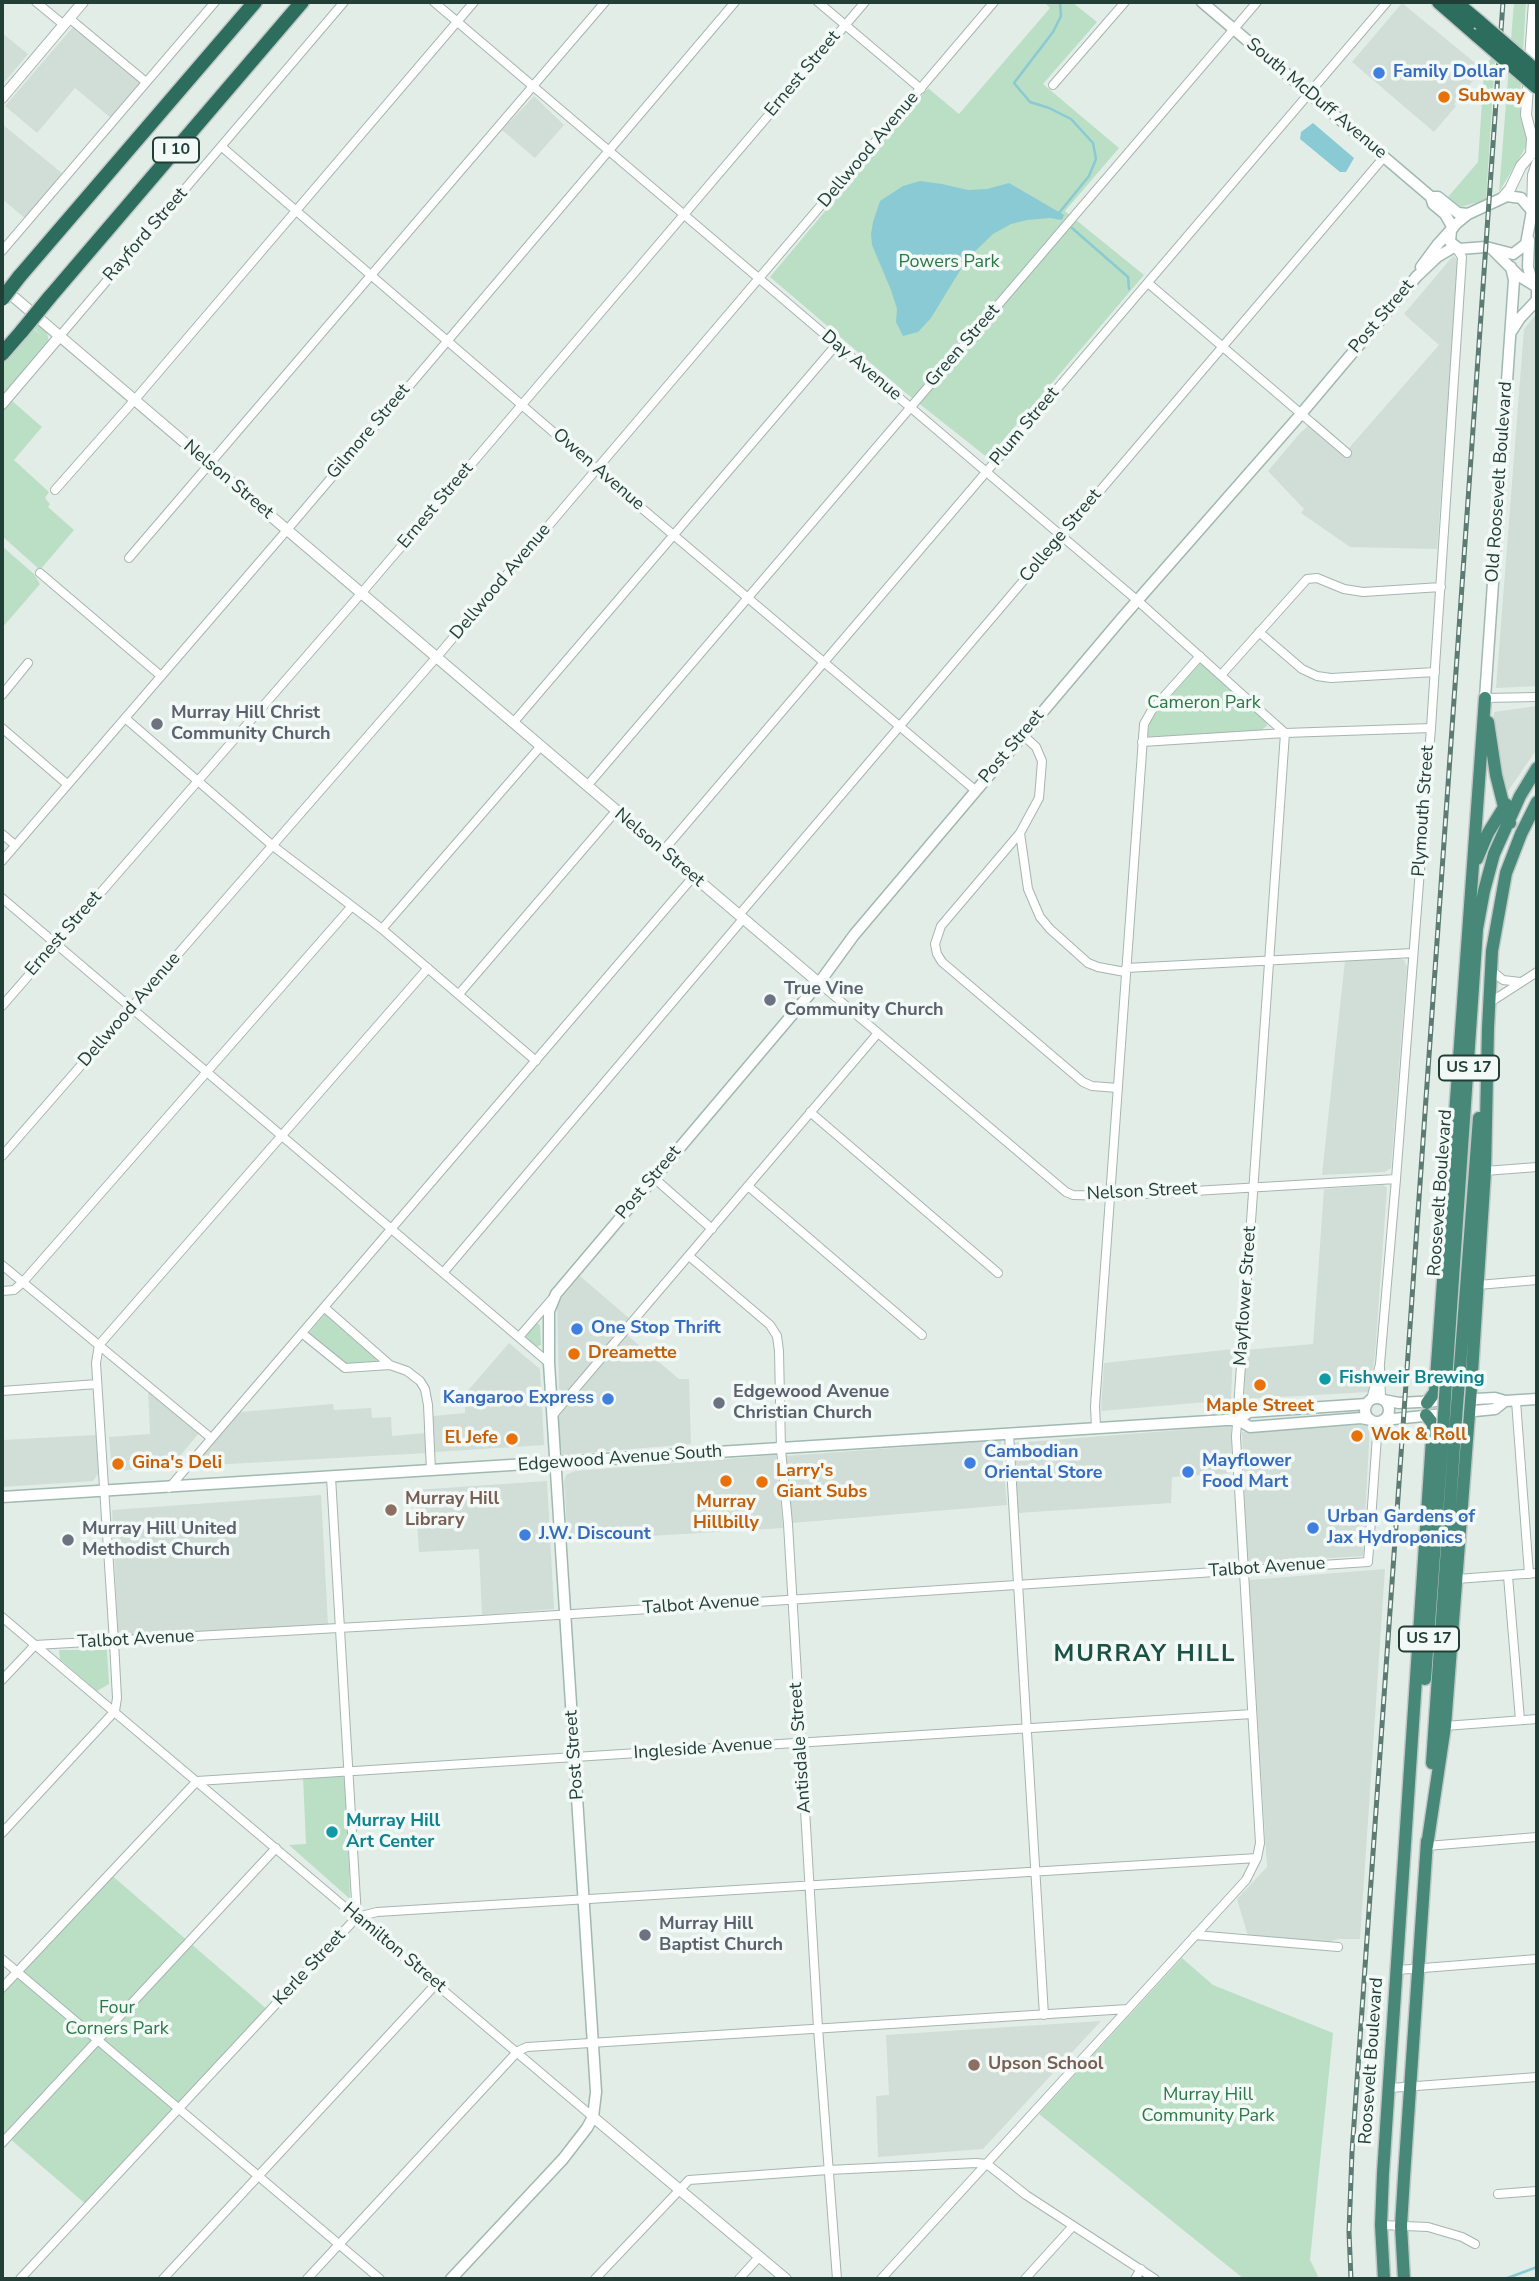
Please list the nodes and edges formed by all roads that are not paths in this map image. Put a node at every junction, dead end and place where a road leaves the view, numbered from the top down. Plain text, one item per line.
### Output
1 (36, 2) edge
2 (83, 2) edge
3 (215, 2) edge
4 (255, 2) edge
5 (302, 2) edge
6 (344, 2) edge
7 (434, 2) edge
8 (474, 2) edge
9 (605, 2) edge
10 (735, 2) edge
11 (818, 2) edge
12 (865, 2) edge
13 (995, 2) edge
14 (1125, 2) edge
15 (1202, 2) edge
16 (1256, 2) edge
17 (1387, 2) edge
18 (1439, 2) edge
19 (1455, 2) edge
20 (1534, 2) edge
21 (457, 21) junction
22 (66, 22) junction
23 (845, 25) junction
24 (1233, 29) junction
25 (1478, 29) junction
26 (1537, 72) edge
27 (146, 82) junction
28 (1053, 85) dead end
29 (533, 86) junction
30 (1537, 87) edge
31 (921, 89) junction
32 (1308, 93) junction
33 (2, 98) edge
34 (1527, 109) junction
35 (1537, 122) edge
36 (222, 148) junction
37 (608, 150) junction
38 (1535, 155) edge
39 (1384, 157) junction
40 (1431, 197) junction
41 (1503, 197) junction
42 (296, 210) junction
43 (1532, 211) junction
44 (1468, 214) junction
45 (684, 215) junction
46 (1452, 229) junction
47 (1528, 234) junction
48 (1491, 248) junction
49 (1461, 250) junction
50 (2, 251) edge
51 (1511, 267) junction
52 (370, 276) junction
53 (1417, 276) junction
54 (759, 279) junction
55 (1148, 283) junction
56 (2, 287) edge
57 (1537, 289) edge
58 (2, 299) edge
59 (1510, 334) junction
60 (59, 337) junction
61 (446, 341) junction
62 (836, 345) junction
63 (1223, 346) junction
64 (2, 355) edge
65 (134, 400) junction
66 (2, 404) edge
67 (522, 404) junction
68 (910, 408) junction
69 (1301, 414) junction
70 (1348, 453) dead end
71 (210, 464) junction
72 (597, 469) junction
73 (986, 472) junction
74 (55, 490) dead end
75 (287, 530) junction
76 (674, 534) junction
77 (1061, 536) junction
78 (129, 558) dead end
79 (40, 573) dead end
80 (1441, 587) junction
81 (360, 593) junction
82 (748, 597) junction
83 (1138, 601) junction
84 (1259, 632) junction
85 (1200, 656) junction
86 (436, 658) junction
87 (824, 662) junction
88 (28, 663) dead end
89 (1435, 671) junction
90 (1222, 674) junction
91 (161, 676) junction
92 (2, 695) edge
93 (1537, 697) edge
94 (1485, 698) junction
95 (125, 718) junction
96 (513, 723) junction
97 (900, 725) junction
98 (2, 728) edge
99 (1431, 728) junction
100 (1285, 733) junction
101 (1023, 735) junction
102 (1142, 742) junction
103 (540, 747) junction
104 (1537, 767) edge
105 (197, 782) junction
106 (67, 784) junction
107 (587, 786) junction
108 (975, 790) junction
109 (1537, 802) edge
110 (616, 811) junction
111 (1507, 813) junction
112 (2, 834) edge
113 (1020, 834) junction
114 (15, 845) junction
115 (273, 846) junction
116 (663, 851) junction
117 (2, 861) edge
118 (1510, 862) junction
119 (1472, 874) junction
120 (693, 877) junction
121 (2, 898) edge
122 (352, 906) junction
123 (741, 917) junction
124 (382, 929) junction
125 (55, 945) junction
126 (1413, 953) junction
127 (1269, 961) junction
128 (428, 968) junction
129 (1491, 969) junction
130 (1125, 970) junction
131 (1537, 972) edge
132 (1523, 982) junction
133 (819, 984) junction
134 (459, 994) junction
135 (1489, 1003) junction
136 (2, 1006) edge
137 (131, 1009) junction
138 (1488, 1028) junction
139 (877, 1033) junction
140 (536, 1061) junction
141 (206, 1073) junction
142 (1118, 1088) junction
143 (810, 1112) junction
144 (281, 1136) junction
145 (2, 1156) edge
146 (1537, 1167) edge
147 (1485, 1171) junction
148 (653, 1178) junction
149 (1396, 1179) junction
150 (748, 1186) junction
151 (1253, 1186) junction
152 (1110, 1196) junction
153 (712, 1229) junction
154 (392, 1230) junction
155 (689, 1256) junction
156 (2, 1265) edge
157 (443, 1273) junction
158 (998, 1273) dead end
159 (1537, 1280) edge
160 (23, 1282) junction
161 (1478, 1285) junction
162 (2, 1291) edge
163 (556, 1294) junction
164 (325, 1308) junction
165 (303, 1334) junction
166 (922, 1335) dead end
167 (519, 1337) junction
168 (99, 1345) junction
169 (549, 1363) junction
170 (390, 1365) junction
171 (1453, 1380) junction
172 (97, 1384) junction
173 (2, 1391) edge
174 (1537, 1399) edge
175 (1376, 1400) junction
176 (1511, 1401) junction
177 (1469, 1405) junction
178 (1427, 1409) junction
179 (553, 1415) junction
180 (1238, 1420) junction
181 (1377, 1420) junction
182 (1096, 1429) junction
183 (1449, 1432) junction
184 (1009, 1434) junction
185 (211, 1438) junction
186 (781, 1448) junction
187 (556, 1463) junction
188 (431, 1471) junction
189 (331, 1477) junction
190 (169, 1488) junction
191 (104, 1491) junction
192 (2, 1497) edge
193 (1244, 1570) junction
194 (1533, 1573) edge
195 (1508, 1576) junction
196 (1457, 1579) junction
197 (1018, 1585) junction
198 (792, 1600) junction
199 (565, 1613) junction
200 (2, 1617) edge
201 (340, 1628) junction
202 (114, 1642) junction
203 (35, 1645) junction
204 (2, 1680) edge
205 (115, 1711) junction
206 (1252, 1714) junction
207 (1537, 1719) edge
208 (1520, 1720) junction
209 (1446, 1726) junction
210 (1027, 1727) junction
211 (800, 1742) junction
212 (575, 1756) junction
213 (349, 1772) junction
214 (197, 1781) junction
215 (2, 1833) edge
216 (1537, 1837) edge
217 (1407, 1846) junction
218 (1427, 1846) junction
219 (276, 1848) junction
220 (1257, 1858) junction
221 (1035, 1871) junction
222 (810, 1885) junction
223 (584, 1900) junction
224 (357, 1917) junction
225 (1195, 1935) junction
226 (1338, 1947) dead end
227 (2, 1958) edge
228 (1537, 1959) edge
229 (1419, 1968) junction
230 (1398, 1970) junction
231 (17, 1972) junction
232 (437, 1983) junction
233 (2, 1988) edge
234 (1128, 2010) junction
235 (1044, 2015) junction
236 (818, 2028) junction
237 (98, 2040) junction
238 (593, 2043) junction
239 (518, 2051) junction
240 (1537, 2077) edge
241 (1410, 2087) junction
242 (1390, 2088) junction
243 (178, 2108) junction
244 (593, 2117) junction
245 (2, 2143) edge
246 (987, 2164) junction
247 (828, 2170) junction
248 (258, 2177) junction
249 (678, 2189) junction
250 (1537, 2191) edge
251 (1498, 2194) dead end
252 (1381, 2225) junction
253 (1073, 2226) junction
254 (1401, 2226) junction
255 (1475, 2244) dead end
256 (339, 2245) junction
257 (759, 2257) junction
258 (1141, 2269) junction
259 (20, 2279) edge
260 (163, 2279) edge
261 (307, 2279) edge
262 (380, 2279) edge
263 (451, 2279) edge
264 (595, 2279) edge
265 (738, 2279) edge
266 (786, 2279) edge
267 (837, 2279) edge
268 (881, 2279) edge
269 (1025, 2279) edge
270 (1135, 2279) edge
271 (1155, 2279) edge
272 (1384, 2279) edge
273 (1404, 2279) edge

1 - 22 street
2 - 22 street
3 - 27 street
4 - 58 highway, I 10, bridge
5 - 64 highway, I 10, bridge
6 - 36 street, Rayford Street
7 - 21 street, Day Avenue
8 - 21 street
9 - 29 street
10 - 37 street, Gilmore Street
11 - 23 street
12 - 23 street, Ernest Street
13 - 31 street, Dellwood Avenue
14 - 28 street
15 - 24 main road, South McDuff Avenue
16 - 24 street, Green Street
17 - 32 street, Plum Street
18 - 25 highway
19 - 25 highway
20 - 34 street
21 - 29 street, Day Avenue
21 - 42 street
22 - 27 street
22 - 33 street
23 - 31 street
23 - 45 street, Ernest Street
24 - 32 main road, South McDuff Avenue
24 - 68 street, Green Street
25 - 26 highway, bridge
25 - 30 highway, bridge
27 - 50 street
29 - 37 street, Day Avenue
29 - 52 street
31 - 54 street, Dellwood Avenue
32 - 39 main road, South McDuff Avenue
32 - 55 street, Plum Street
34 - 35 street
34 - 38 street
36 - 42 street, Owen Avenue
36 - 60 street, Rayford Street
37 - 45 street, Day Avenue
37 - 61 street, Gilmore Street
38 - 41 street
38 - 43 street
39 - 40 main road, South McDuff Avenue
39 - 63 street, College Street
40 - 44 main road, South McDuff Avenue
40 - 46 main road, South McDuff Avenue
41 - 43 main road
41 - 44 main road, Post Street
42 - 52 street, Owen Avenue
42 - 65 street
43 - 47 main road
44 - 46 main road, Post Street
45 - 54 street, Day Avenue
45 - 67 street, Ernest Street
46 - 49 main road
46 - 53 main road, Post Street
47 - 48 main road
47 - 57 main road
48 - 49 main road
48 - 51 main road
49 - 53 main road, Post Street
49 - 80 street, Plymouth Street
51 - 57 main road
51 - 59 main road, Old Roosevelt Boulevard
52 - 61 street, Owen Avenue
52 - 71 street
53 - 69 main road, Post Street
54 - 62 street, Day Avenue
54 - 72 street, Dellwood Avenue
55 - 63 street
55 - 73 street, Plum Street
56 - 60 street, Nelson Street
57 - 59 main road
59 - 94 main road, Old Roosevelt Boulevard
60 - 65 street, Nelson Street
60 - 66 street, Rayford Street
61 - 67 street, Owen Avenue
61 - 75 street, Gilmore Street
62 - 68 street, Day Avenue
62 - 76 street
63 - 69 street
63 - 77 street, College Street
65 - 71 street, Nelson Street
65 - 74 street
67 - 72 street, Owen Avenue
67 - 81 street, Ernest Street
68 - 73 street, Day Avenue
68 - 82 street, Green Street
69 - 70 street
69 - 83 main road, Post Street
71 - 75 street, Nelson Street
71 - 78 street
72 - 76 street, Owen Avenue
72 - 86 street, Dellwood Avenue
73 - 77 street, Day Avenue
73 - 87 street, Plum Street
75 - 81 street, Nelson Street
75 - 91 street, Gilmore Street
76 - 82 street, Owen Avenue
76 - 96 street
77 - 83 street, Day Avenue
77 - 97 street, College Street
79 - 91 street
80 - 84 street
80 - 89 street, Plymouth Street
81 - 86 street, Nelson Street
81 - 105 street, Ernest Street
82 - 87 street, Owen Avenue
82 - 107 street, Green Street
83 - 85 street, Day Avenue
83 - 101 main road, Post Street
84 - 89 street
84 - 90 street
85 - 90 street, Day Avenue
85 - 102 street
86 - 96 street, Nelson Street
86 - 115 street, Dellwood Avenue
87 - 97 street, Owen Avenue
87 - 116 street, Plum Street
88 - 92 street
89 - 99 street, Plymouth Street
90 - 100 street, Day Avenue
91 - 95 street, Gilmore Street
93 - 94 street
94 - 111 highway
94 - 119 highway
95 - 105 street
95 - 106 street, Gilmore Street
96 - 103 street, Nelson Street
97 - 108 street, Owen Avenue
97 - 123 street, College Street
98 - 106 street
99 - 100 street
99 - 126 street, Plymouth Street
100 - 102 street
100 - 127 street, Mayflower Street
101 - 108 main road, Post Street
101 - 113 street
102 - 130 street
103 - 107 street, Nelson Street
103 - 124 street
104 - 111 highway, Roosevelt Boulevard / US 17
105 - 115 street
105 - 125 street, Ernest Street
106 - 114 street, Gilmore Street
107 - 110 street, Nelson Street
108 - 133 main road, Post Street
109 - 118 highway, US 17
110 - 116 street, Nelson Street
110 - 134 street
111 - 118 highway
111 - 119 highway
111 - 171 highway, Roosevelt Boulevard / US 17
112 - 114 street
113 - 130 street
113 - 142 street
114 - 117 street, Gilmore Street
115 - 122 street
115 - 137 street, Dellwood Avenue
116 - 120 street, Nelson Street
118 - 129 highway, US 17
119 - 178 highway
120 - 123 street, Nelson Street
120 - 140 street
121 - 125 street
122 - 124 street
122 - 141 street
123 - 133 street, Nelson Street
123 - 157 street, College Street
124 - 128 street
125 - 136 street, Ernest Street
125 - 137 street
126 - 127 street
126 - 149 street, Plymouth Street
127 - 130 street
127 - 151 street, Mayflower Street
128 - 134 street
128 - 144 street
129 - 132 street
129 - 135 highway, US 17
130 - 142 street
131 - 132 street
132 - 135 street
133 - 139 street, Nelson Street
133 - 148 main road, Post Street
134 - 140 street
135 - 138 highway, US 17
137 - 141 street
137 - 145 street, Dellwood Avenue
138 - 147 highway
138 - 171 highway, US 17
139 - 143 street
139 - 152 street, Nelson Street
140 - 154 street
141 - 144 street
141 - 160 street
142 - 152 street
143 - 150 street
143 - 158 street
144 - 154 street
144 - 168 street
146 - 147 street
147 - 161 highway
148 - 153 street
148 - 163 main road, Post Street
149 - 151 street, Nelson Street
149 - 175 street, Plymouth Street
150 - 153 street
150 - 166 street
151 - 152 street, Nelson Street
151 - 180 street, Mayflower Street
152 - 182 street
153 - 155 street
154 - 157 street
154 - 164 street
155 - 179 street
155 - 186 street, Antisdale Street
156 - 160 street
157 - 167 street
159 - 161 street
160 - 162 street
160 - 168 street
161 - 177 highway
163 - 167 street
163 - 169 main road, Post Street
164 - 165 street
164 - 170 street
165 - 170 street
165 - 185 street
167 - 169 street
168 - 172 street
168 - 185 street
169 - 179 main road, Post Street
170 - 188 street
171 - 183 highway, US 17, bridge
172 - 173 street
172 - 191 street
174 - 176 main road, Edgewood Avenue South
175 - 178 main road, Edgewood Avenue South
175 - 180 main road, Edgewood Avenue South
175 - 181 main road
175 - 181 main road
176 - 177 main road, Edgewood Avenue South
176 - 194 street
177 - 178 main road, Edgewood Avenue South
177 - 196 highway
178 - 181 main road, Edgewood Avenue South
178 - 217 highway
179 - 187 main road, Post Street
180 - 181 main road, Edgewood Avenue South
180 - 182 main road, Edgewood Avenue South
180 - 193 street, Mayflower Street
181 - 193 street, Talbot Avenue
182 - 184 main road, Edgewood Avenue South
183 - 217 highway, US 17
183 - 218 highway, US 17
184 - 186 main road, Edgewood Avenue South
184 - 197 street
185 - 190 street
186 - 187 main road, Edgewood Avenue South
186 - 198 street, Antisdale Street
187 - 188 main road, Edgewood Avenue South
187 - 199 main road, Post Street
188 - 189 main road, Edgewood Avenue South
189 - 190 main road, Edgewood Avenue South
189 - 201 street, Kerle Street
190 - 191 main road, Edgewood Avenue South
191 - 192 main road, Edgewood Avenue South
191 - 202 street
193 - 197 street, Talbot Avenue
193 - 206 street, Mayflower Street
194 - 195 street
195 - 196 street
195 - 208 street
196 - 209 highway
197 - 198 street, Talbot Avenue
197 - 210 street
198 - 199 street, Talbot Avenue
198 - 211 street, Antisdale Street
199 - 201 street, Talbot Avenue
199 - 212 main road, Post Street
200 - 203 street, Hamilton Street
201 - 202 street, Talbot Avenue
201 - 213 street, Kerle Street
202 - 203 street, Talbot Avenue
202 - 205 street
203 - 204 street
203 - 205 street, Hamilton Street
205 - 214 street, Hamilton Street
205 - 215 street
206 - 210 street, Ingleside Avenue
206 - 220 street, Mayflower Street
207 - 208 street
208 - 209 street
209 - 218 highway
210 - 211 street, Ingleside Avenue
210 - 221 street
211 - 212 street, Ingleside Avenue
211 - 222 street, Antisdale Street
212 - 213 street, Ingleside Avenue
212 - 223 main road, Post Street
213 - 214 street, Ingleside Avenue
213 - 224 street, Kerle Street
214 - 219 street, Hamilton Street
214 - 231 street
216 - 218 street
217 - 230 highway, Roosevelt Boulevard / US 17
218 - 229 highway, US 17
219 - 224 street, Hamilton Street
219 - 237 street
220 - 221 street
220 - 225 street
221 - 222 street
221 - 235 street
222 - 223 street
222 - 236 street, Antisdale Street
223 - 224 street
223 - 238 main road, Post Street
224 - 232 street, Hamilton Street
224 - 243 street, Kerle Street
225 - 226 street
225 - 234 street
227 - 231 street
228 - 229 street
229 - 230 street
229 - 241 highway, US 17
230 - 242 highway, Roosevelt Boulevard / US 17
231 - 233 street
231 - 237 street
232 - 239 street, Hamilton Street
232 - 248 street
234 - 235 street
234 - 246 street
235 - 236 street
236 - 238 street
236 - 247 street, Antisdale Street
237 - 243 street
237 - 245 street
238 - 239 street
238 - 244 main road, Post Street
239 - 244 street, Hamilton Street
239 - 256 street
240 - 241 street
241 - 242 street
241 - 254 highway, US 17
242 - 252 highway, Roosevelt Boulevard / US 17
243 - 248 street
243 - 259 street, Kerle Street
244 - 249 street, Hamilton Street
244 - 263 main road
246 - 247 street
246 - 253 street
246 - 268 street
247 - 249 street
247 - 267 street, Antisdale Street
248 - 256 street
248 - 260 street
249 - 257 street, Hamilton Street
249 - 264 street
250 - 251 street
252 - 254 street
252 - 272 highway, Roosevelt Boulevard / US 17
253 - 258 street
253 - 269 street
254 - 255 street
254 - 273 highway, US 17
256 - 261 street
256 - 262 street
257 - 265 street
257 - 266 street, Hamilton Street
258 - 270 street
258 - 271 street

